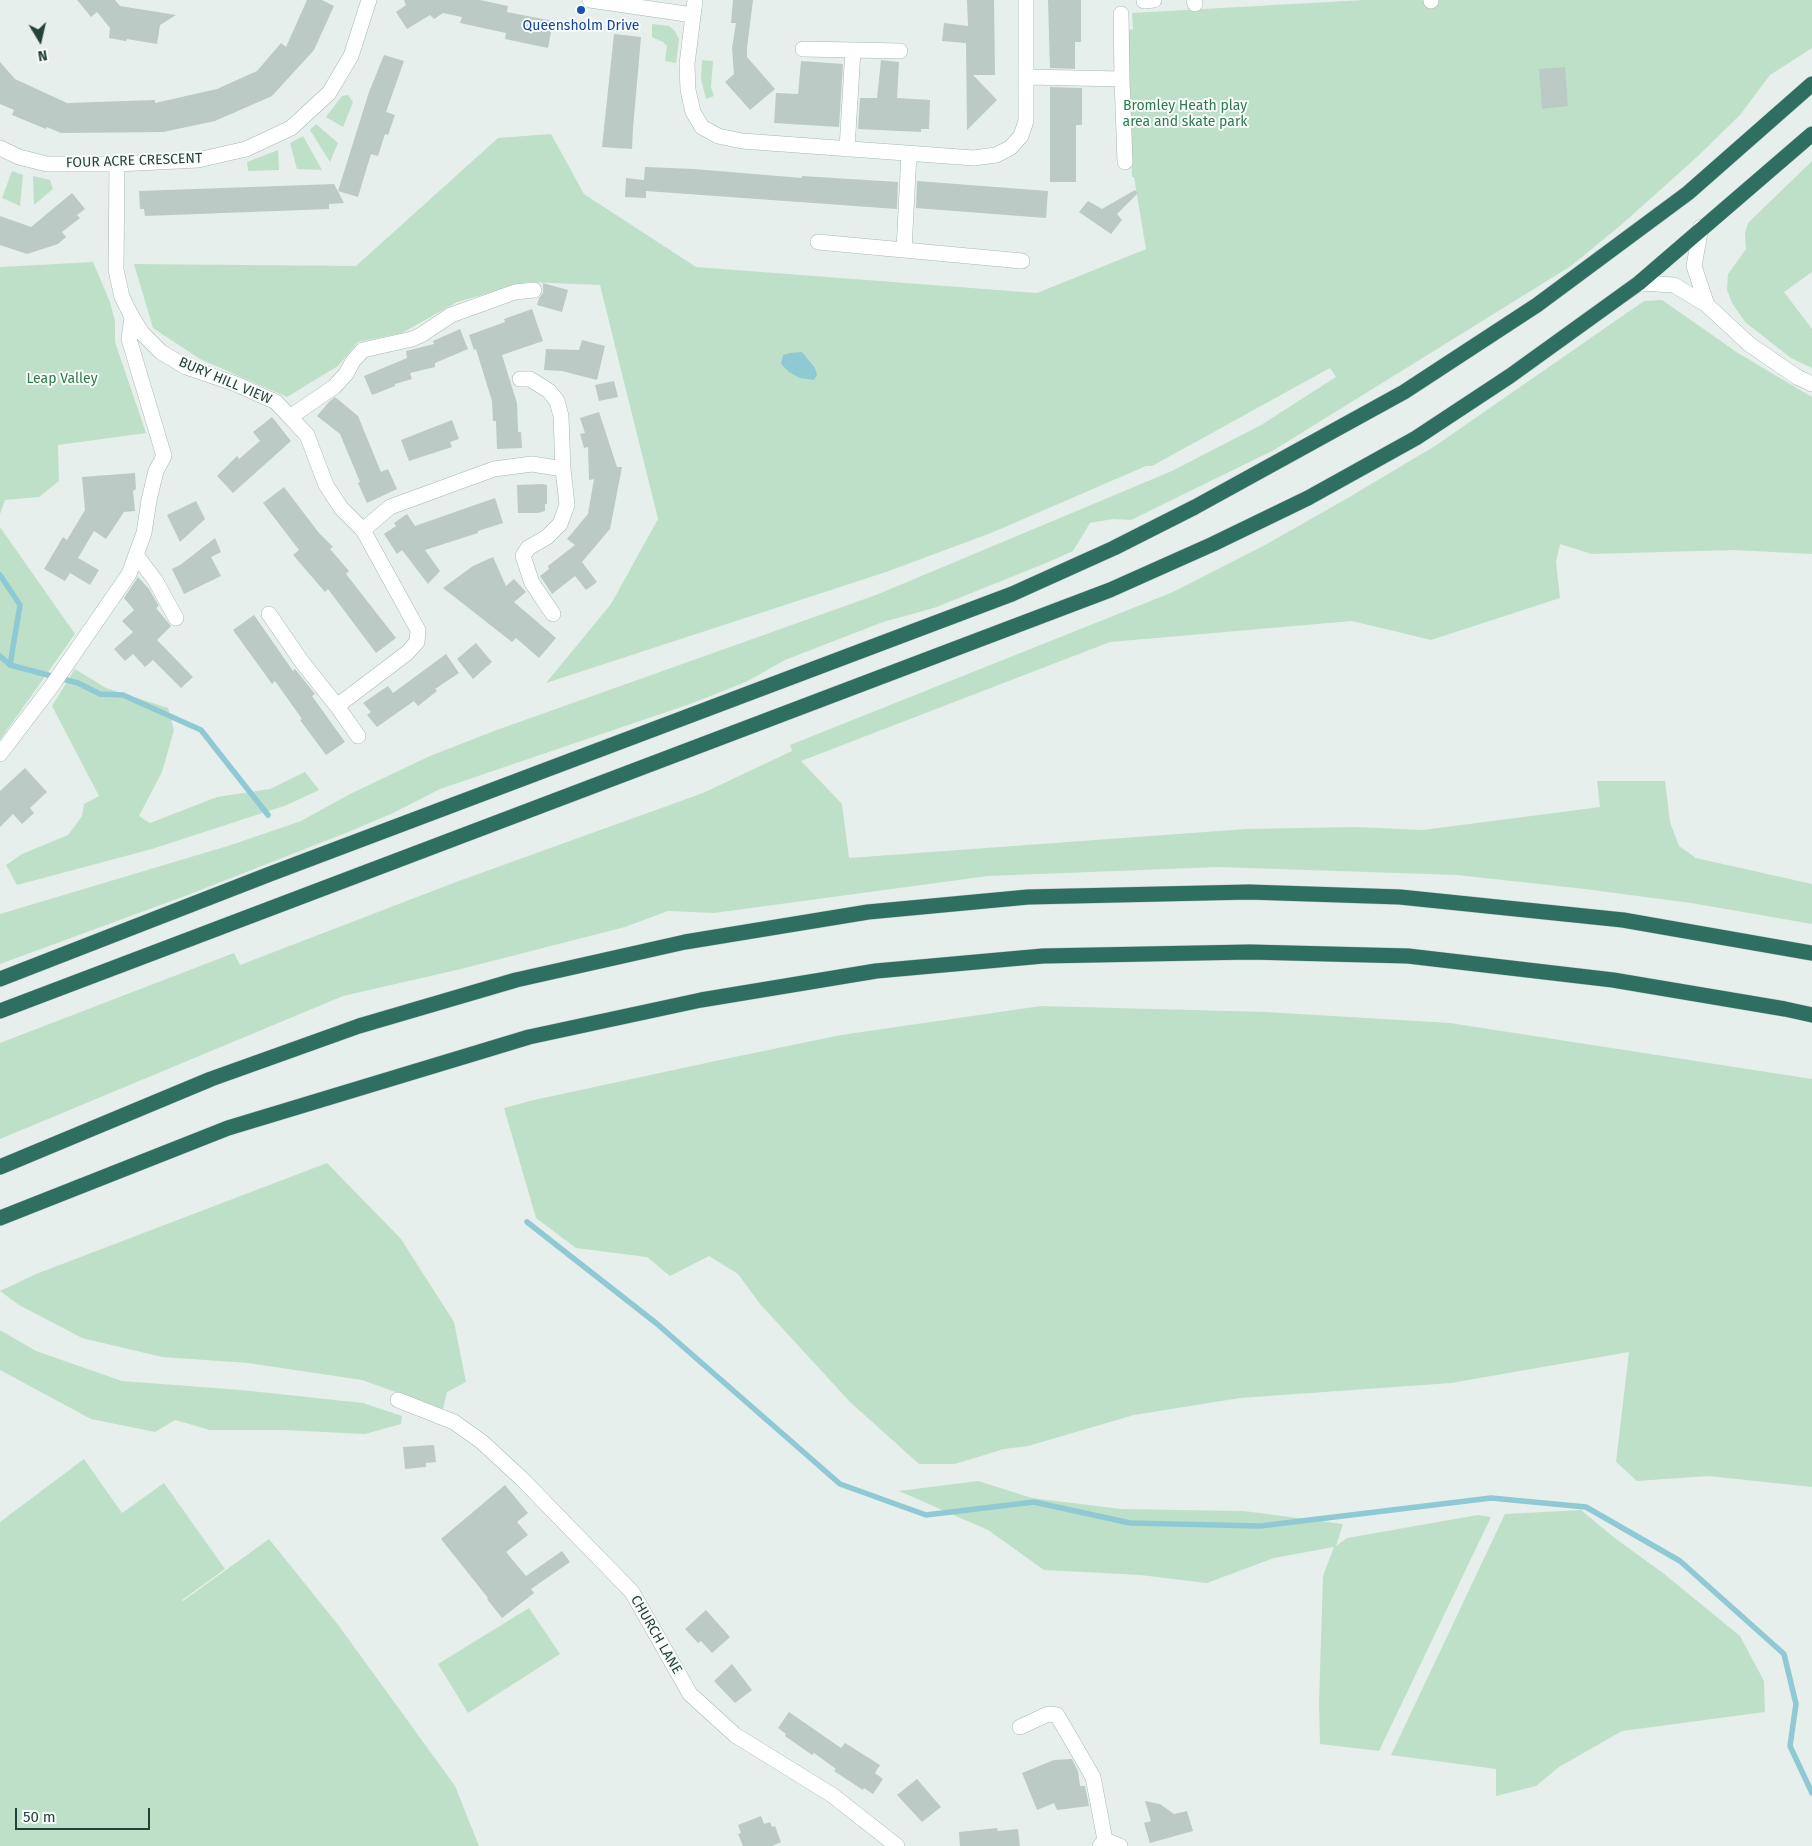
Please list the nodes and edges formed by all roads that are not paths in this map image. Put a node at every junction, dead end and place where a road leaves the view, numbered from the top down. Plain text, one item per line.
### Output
1 (369, 0) edge
2 (590, 0) edge
3 (1026, 0) edge
4 (1144, 0) edge
5 (1154, 0) edge
6 (694, 8) edge
7 (1121, 14) dead end
8 (803, 49) dead end
9 (853, 50) junction
10 (900, 51) dead end
11 (1026, 77) junction
12 (1122, 79) junction
13 (1812, 84) edge
14 (1812, 134) edge
15 (0, 148) edge
16 (847, 149) junction
17 (909, 153) junction
18 (1125, 162) dead end
19 (118, 164) junction
20 (1701, 227) junction
21 (818, 242) dead end
22 (904, 250) junction
23 (1022, 261) dead end
24 (1639, 283) junction
25 (534, 290) dead end
26 (1707, 304) junction
27 (132, 317) junction
28 (520, 379) dead end
29 (1812, 384) edge
30 (290, 416) junction
31 (563, 469) junction
32 (363, 530) junction
33 (136, 556) junction
34 (269, 614) dead end
35 (553, 614) dead end
36 (176, 618) dead end
37 (337, 706) junction
38 (358, 736) dead end
39 (0, 754) edge
40 (1812, 953) edge
41 (0, 979) edge
42 (0, 1011) edge
43 (1812, 1015) edge
44 (0, 1167) edge
45 (0, 1218) edge
46 (398, 1400) dead end
47 (1020, 1727) dead end
48 (1102, 1843) edge
49 (898, 1846) edge
50 (1120, 1846) edge

1 - 19 street, FOUR ACRE CRESCENT
2 - 6 street
3 - 11 street
4 - 5 street
6 - 16 street
7 - 12 street
8 - 9 street
9 - 10 street
9 - 16 street
11 - 12 street
11 - 17 street
12 - 18 street
13 - 41 highway
14 - 20 highway
15 - 19 street, FOUR ACRE CRESCENT
16 - 17 street
17 - 22 street
19 - 27 street, BURY HILL VIEW
20 - 24 highway
20 - 26 street
21 - 22 street
22 - 23 street
24 - 26 street
24 - 42 highway
25 - 30 street
26 - 29 street
27 - 30 street, BURY HILL VIEW
27 - 33 street
28 - 31 street
30 - 32 street, BURY HILL VIEW
31 - 32 street
31 - 35 street
32 - 37 street, BURY HILL VIEW
33 - 36 street
33 - 39 street
34 - 37 street
37 - 38 street
40 - 44 highway
43 - 45 highway
46 - 49 street, CHURCH LANE
47 - 48 street
48 - 50 street

